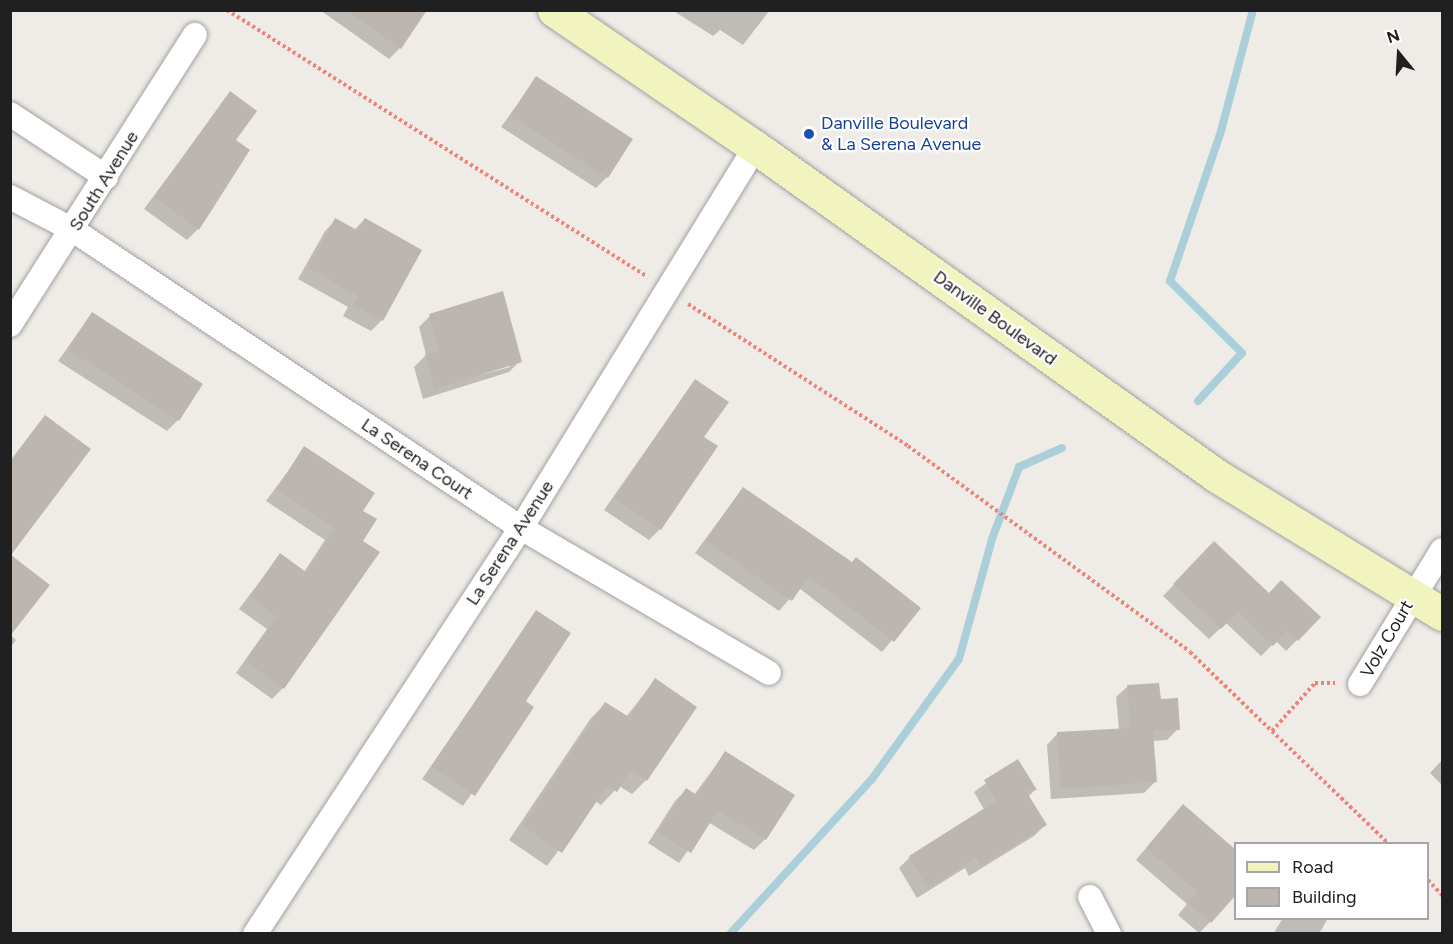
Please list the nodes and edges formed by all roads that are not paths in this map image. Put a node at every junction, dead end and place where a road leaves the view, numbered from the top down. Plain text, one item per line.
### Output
1 (554, 10) edge
2 (195, 35) dead end
3 (10, 114) edge
4 (755, 147) junction
5 (106, 177) junction
6 (10, 197) edge
7 (73, 230) junction
8 (10, 325) edge
9 (521, 528) junction
10 (1443, 550) edge
11 (1413, 594) junction
12 (1443, 614) edge
13 (769, 673) dead end
14 (1360, 684) road end
15 (1090, 897) dead end
16 (255, 933) edge
17 (1109, 933) edge

1 - 4 main road, Danville Boulevard
2 - 5 street, South Avenue
3 - 5 street
4 - 9 street, La Serena Avenue
4 - 11 main road, Danville Boulevard
5 - 7 street, South Avenue
6 - 7 street, La Serena Court
7 - 8 street, South Avenue
7 - 9 street, La Serena Court
9 - 13 street, La Serena Court
9 - 16 street, La Serena Avenue
10 - 11 street, Volz Court
11 - 12 main road, Danville Boulevard
11 - 14 street, Volz Court
15 - 17 street

